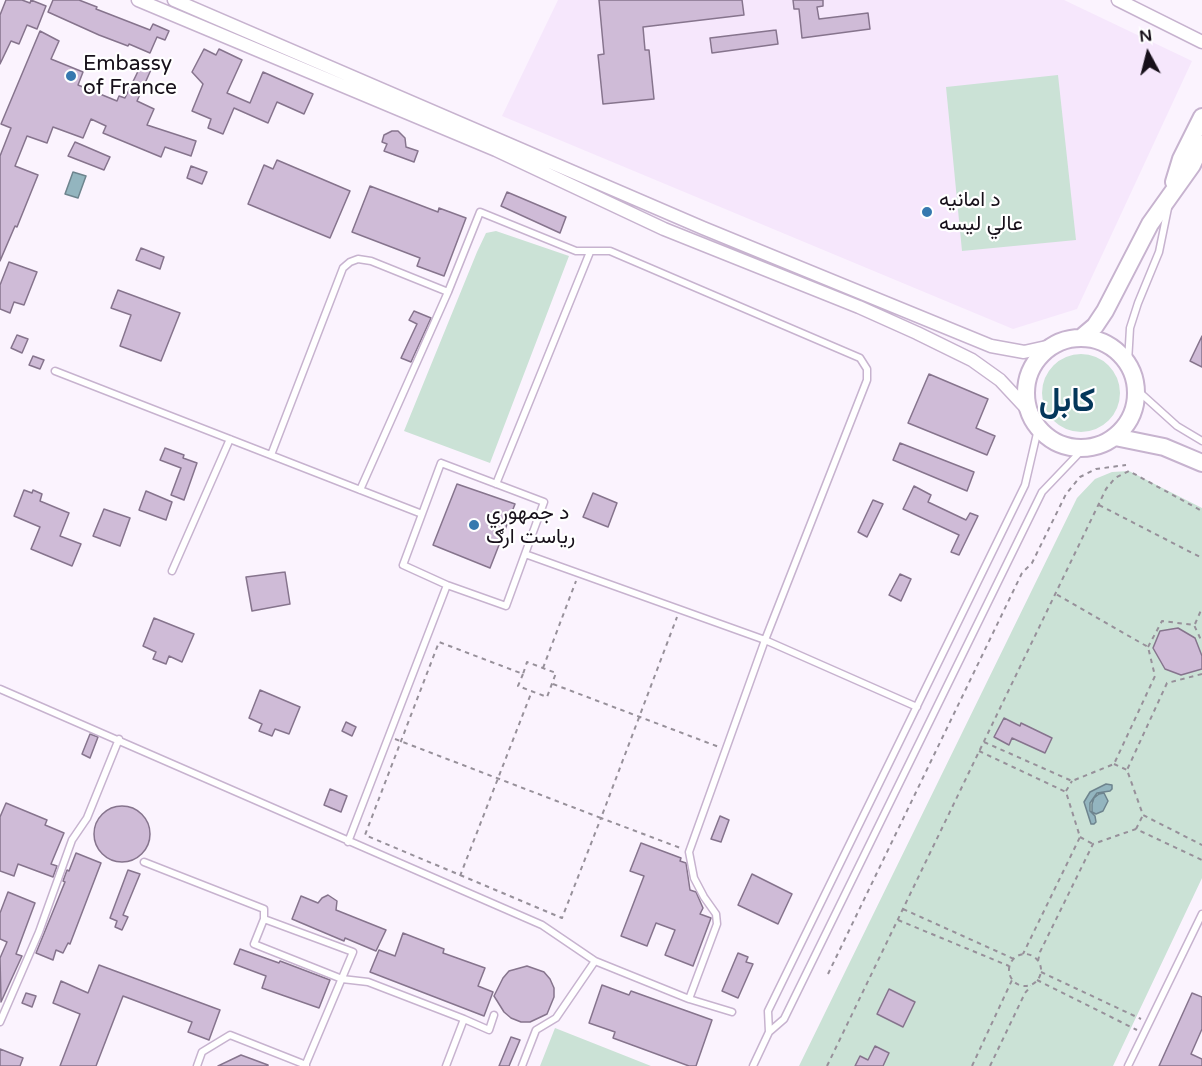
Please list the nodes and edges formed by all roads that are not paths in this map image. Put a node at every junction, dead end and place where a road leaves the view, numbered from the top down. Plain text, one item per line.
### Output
1 (138, 0) edge
2 (174, 0) edge
3 (1118, 0) edge
4 (190, 7) junction
5 (185, 19) junction
6 (1202, 42) edge
7 (1202, 117) edge
8 (1202, 144) edge
9 (563, 175) junction
10 (1169, 198) junction
11 (590, 252) junction
12 (448, 292) junction
13 (1082, 337) junction
14 (1051, 346) junction
15 (1128, 362) junction
16 (55, 371) dead end
17 (1136, 388) junction
18 (1027, 409) junction
19 (1038, 429) junction
20 (1115, 437) junction
21 (230, 439) junction
22 (1202, 441) edge
23 (1084, 448) junction
24 (271, 455) junction
25 (1202, 463) edge
26 (496, 484) junction
27 (360, 489) junction
28 (422, 514) junction
29 (525, 554) junction
30 (172, 571) dead end
31 (447, 585) junction
32 (765, 640) junction
33 (0, 689) edge
34 (917, 706) junction
35 (119, 739) junction
36 (348, 842) junction
37 (144, 862) dead end
38 (1202, 914) edge
39 (264, 919) junction
40 (595, 961) junction
41 (342, 979) junction
42 (689, 999) junction
43 (732, 1012) dead end
44 (494, 1015) dead end
45 (464, 1019) junction
46 (0, 1022) edge
47 (769, 1032) junction
48 (197, 1066) edge
49 (306, 1066) edge
50 (446, 1066) edge
51 (522, 1066) edge
52 (753, 1066) edge
53 (1128, 1066) edge

1 - 5 street
2 - 4 street
3 - 6 street
4 - 5 street
4 - 9 street
5 - 9 street
7 - 10 street
8 - 10 street
9 - 14 street
9 - 18 street
10 - 13 street
10 - 15 lane
11 - 12 lane
11 - 26 lane
11 - 32 lane
12 - 24 lane
12 - 27 lane
13 - 14 street
13 - 15 street
14 - 18 street
15 - 17 street
16 - 21 lane
17 - 20 street
17 - 22 lane
18 - 19 street
19 - 23 street
19 - 34 lane
20 - 23 street
20 - 25 street
21 - 24 lane
21 - 30 lane
23 - 47 lane
24 - 27 lane
26 - 28 lane
26 - 29 lane
27 - 28 lane
28 - 31 lane
29 - 31 lane
29 - 32 lane
31 - 36 lane
32 - 34 lane
32 - 42 lane
33 - 35 lane
34 - 47 lane
35 - 36 lane
35 - 46 lane
36 - 40 lane
37 - 39 lane
38 - 53 lane
39 - 41 lane
39 - 41 lane
40 - 42 lane
40 - 51 lane
41 - 45 lane
41 - 49 lane
42 - 43 lane
44 - 45 lane
45 - 50 lane
47 - 52 lane
48 - 49 lane

